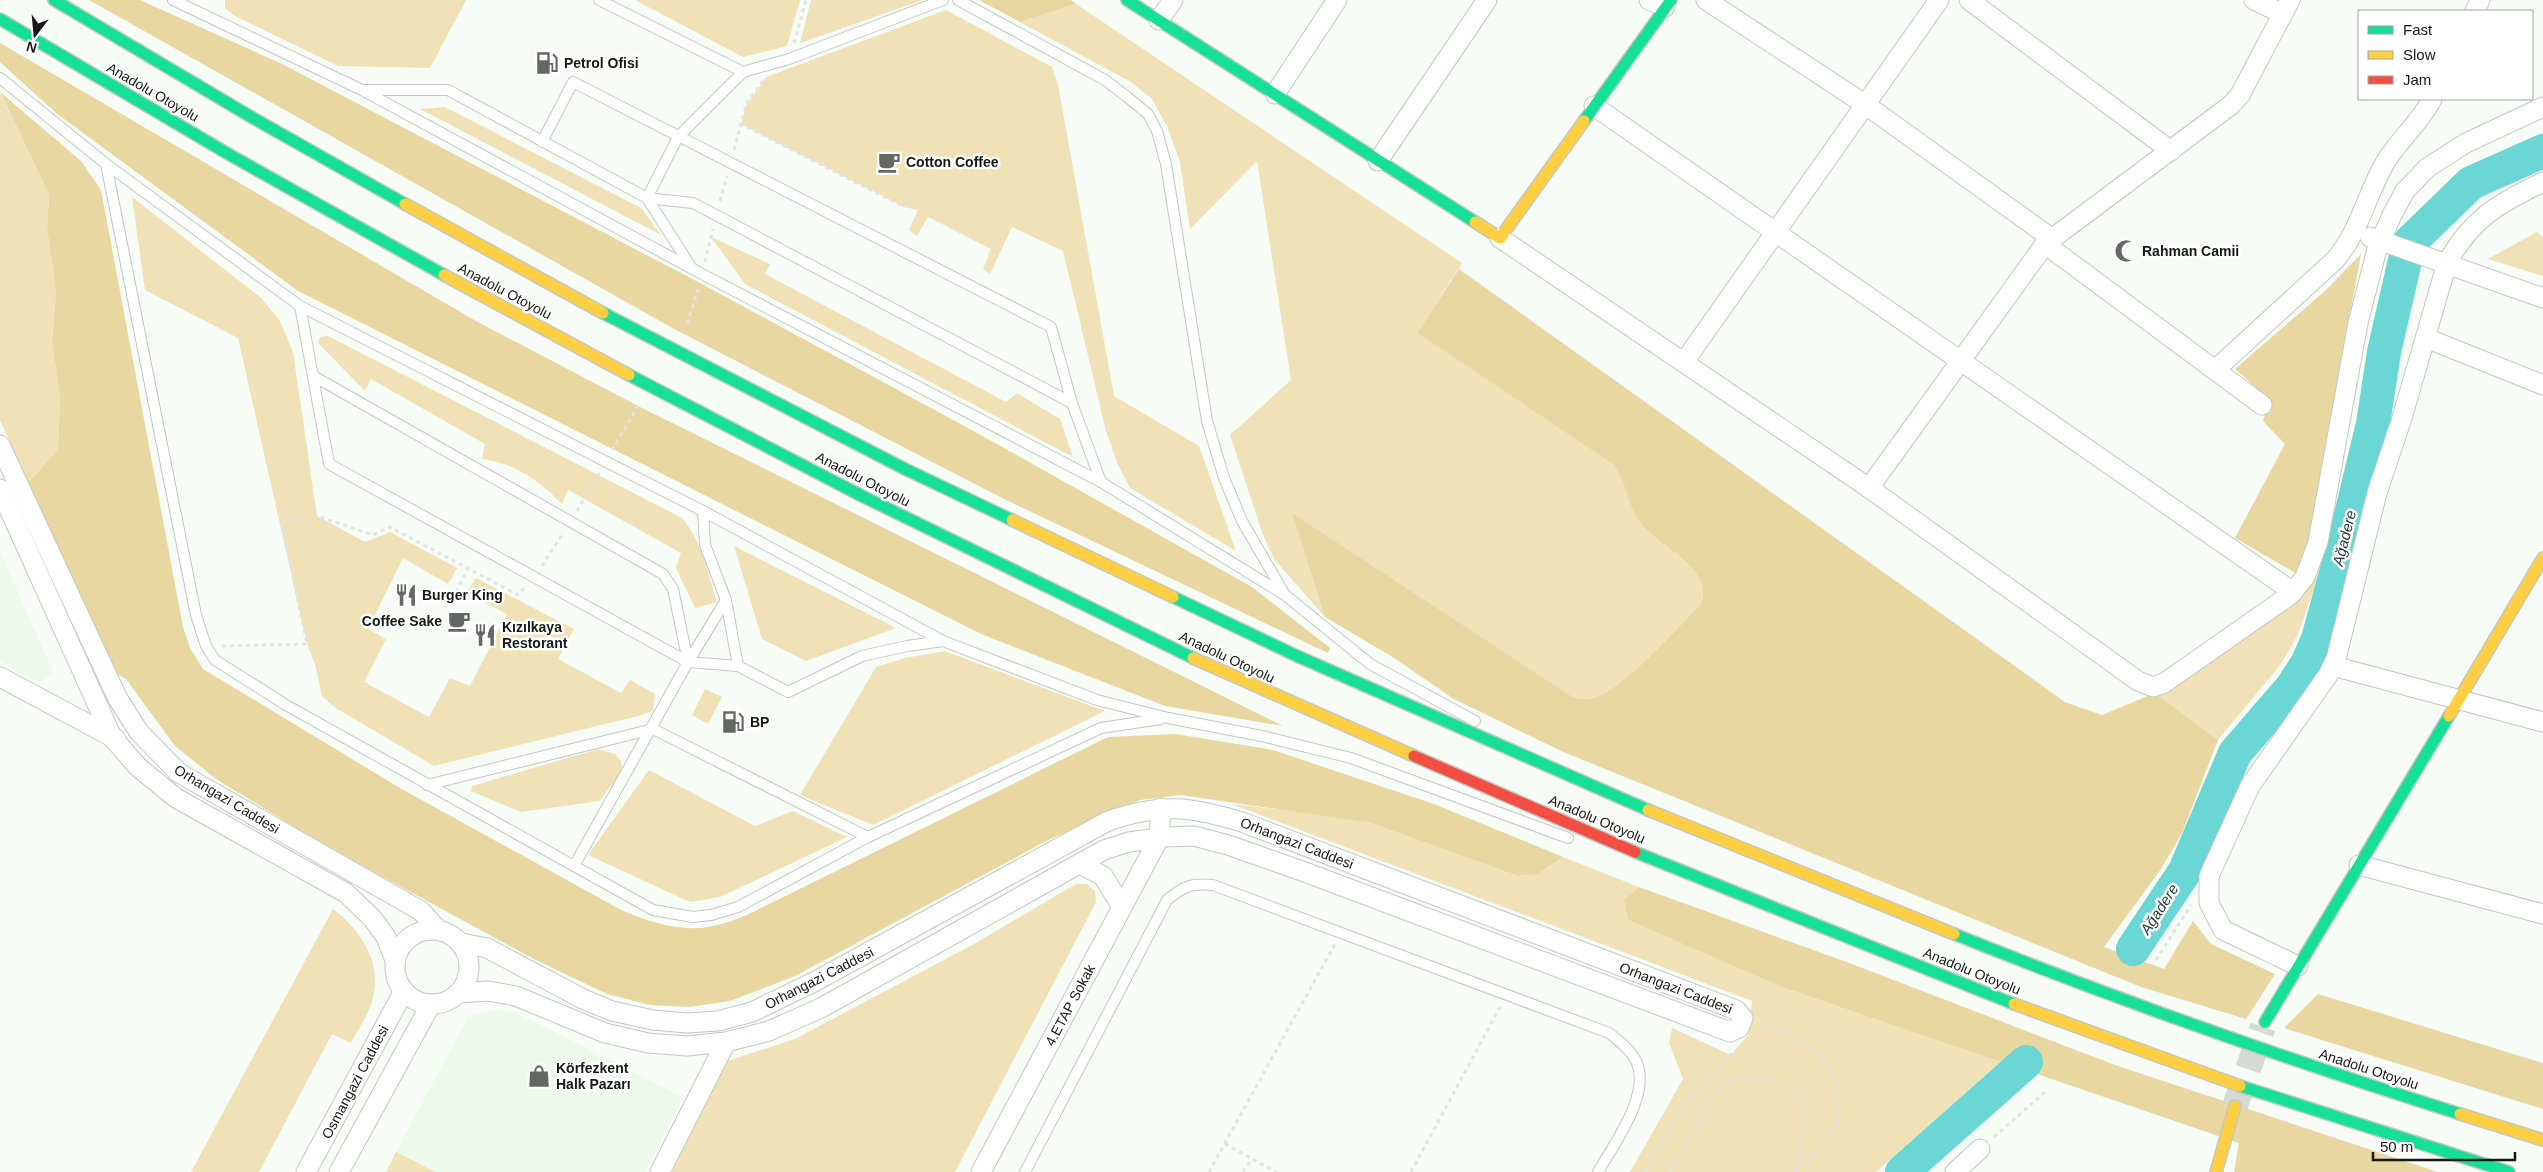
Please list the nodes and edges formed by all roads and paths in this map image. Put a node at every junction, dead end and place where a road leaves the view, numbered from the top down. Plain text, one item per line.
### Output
1 (54, 0) edge
2 (173, 0) edge
3 (599, 0) edge
4 (806, 0) edge
5 (943, 0) edge
6 (958, 0) edge
7 (1127, 0) edge
8 (1173, 0) edge
9 (1338, 0) edge
10 (1487, 0) edge
11 (1706, 0) edge
12 (1939, 0) edge
13 (1969, 0) edge
14 (2254, 0) edge
15 (1661, 2) edge
16 (2287, 7) edge
17 (0, 19) edge
18 (1159, 20) junction
19 (789, 59) junction
20 (742, 72) junction
21 (766, 77) dead end
22 (0, 78) edge
23 (362, 90) junction
24 (1275, 94) junction
25 (2431, 100) edge
26 (1866, 105) junction
27 (1594, 106) junction
28 (2543, 107) edge
29 (678, 137) junction
30 (542, 142) junction
31 (2171, 151) junction
32 (1378, 161) junction
33 (106, 164) junction
34 (2543, 182) edge
35 (911, 193) dead end
36 (647, 198) junction
37 (1777, 232) junction
38 (2354, 232) junction
39 (1500, 238) junction
40 (2048, 241) junction
41 (2387, 243) junction
42 (2447, 263) junction
43 (691, 268) junction
44 (2543, 298) edge
45 (300, 306) junction
46 (2426, 338) junction
47 (1962, 360) junction
48 (1684, 362) junction
49 (2215, 370) junction
50 (314, 377) junction
51 (2543, 385) edge
52 (1072, 403) junction
53 (2262, 405) dead end
54 (638, 406) dead end
55 (0, 444) edge
56 (605, 462) junction
57 (1101, 482) junction
58 (1869, 488) junction
59 (0, 489) edge
60 (703, 511) junction
61 (570, 522) junction
62 (2543, 558) edge
63 (468, 569) junction
64 (535, 577) junction
65 (2293, 592) junction
66 (1285, 595) junction
67 (452, 598) dead end
68 (726, 600) junction
69 (944, 641) junction
70 (206, 646) junction
71 (688, 662) junction
72 (738, 666) junction
73 (2333, 666) junction
74 (0, 677) edge
75 (2456, 700) junction
76 (1168, 718) junction
77 (2543, 722) edge
78 (653, 729) junction
79 (112, 737) junction
80 (179, 773) junction
81 (427, 785) junction
82 (1617, 798) junction
83 (1161, 808) junction
84 (868, 837) junction
85 (1158, 838) junction
86 (1577, 841) dead end
87 (1605, 851) dead end
88 (1080, 864) junction
89 (2358, 865) junction
90 (574, 866) junction
91 (2193, 901) dead end
92 (1122, 907) junction
93 (2543, 914) edge
94 (439, 931) junction
95 (1342, 933) junction
96 (461, 943) junction
97 (1893, 955) junction
98 (395, 960) junction
99 (2156, 960) dead end
100 (2298, 966) junction
101 (404, 991) junction
102 (459, 993) junction
103 (1507, 994) junction
104 (431, 1004) junction
105 (2265, 1022) tunnel mouth
106 (1755, 1027) dead end
107 (726, 1042) junction
108 (1737, 1048) dead end
109 (2046, 1092) dead end
110 (2235, 1106) tunnel mouth
111 (2543, 1140) edge
112 (1225, 1144) junction
113 (1980, 1149) joint
114 (1252, 1159) junction
115 (306, 1172) edge
116 (339, 1172) edge
117 (660, 1172) edge
118 (981, 1172) edge
119 (1025, 1172) edge
120 (1209, 1172) edge
121 (1243, 1172) edge
122 (1276, 1172) edge
123 (1411, 1172) edge
124 (1598, 1172) edge
125 (1645, 1172) edge
126 (1670, 1172) edge
127 (1796, 1172) edge
128 (1955, 1172) edge
129 (2216, 1172) edge
130 (2509, 1172) edge

1 - 82 main road, Anadolu Otoyolu
2 - 23 lane
3 - 20 lane
4 - 19 path
5 - 19 lane
6 - 66 lane
7 - 18 main road
8 - 18 street
9 - 24 street
10 - 32 street
11 - 26 street
12 - 26 street
13 - 31 street
14 - 16 street
15 - 27 main road
16 - 31 street
17 - 97 main road, Anadolu Otoyolu
18 - 24 main road
19 - 20 lane
20 - 29 lane
21 - 35 path
22 - 33 lane
23 - 30 lane
23 - 43 lane
24 - 32 main road
25 - 38 street
26 - 37 street
26 - 40 street
27 - 37 street
27 - 39 main road
28 - 41 street
29 - 30 lane
29 - 36 lane
29 - 52 lane
30 - 36 lane
31 - 40 street
32 - 39 main road
33 - 45 lane
33 - 70 lane
34 - 42 street
36 - 43 lane
36 - 52 lane
37 - 47 street
37 - 48 street
38 - 41 street
38 - 49 street
39 - 48 street
40 - 47 street
40 - 49 street
41 - 42 street
41 - 65 street
42 - 44 street
42 - 46 street
43 - 57 lane
45 - 50 lane
45 - 56 lane
46 - 51 street
46 - 73 street
47 - 58 street
47 - 65 street
48 - 58 street
49 - 53 street
50 - 61 lane
50 - 64 lane
52 - 57 lane
54 - 56 path
55 - 80 street, Orhangazi Caddesi
56 - 60 lane
56 - 61 path
57 - 66 lane
58 - 65 street
59 - 79 street, Orhangazi Caddesi
60 - 68 lane
60 - 69 lane
61 - 64 path
61 - 71 lane
62 - 75 main road
63 - 64 path
63 - 67 path
63 - 70 path
64 - 71 lane
66 - 82 lane
68 - 71 lane
68 - 72 lane
69 - 72 lane
69 - 76 lane
70 - 81 lane
71 - 72 lane
71 - 78 lane
73 - 75 street
73 - 100 street
74 - 79 street
75 - 77 street
75 - 89 main road
76 - 84 lane
76 - 86 lane
78 - 81 lane
78 - 84 lane
78 - 90 lane
79 - 80 street
79 - 98 street, Orhangazi Caddesi
80 - 94 street, Orhangazi Caddesi
81 - 90 lane
82 - 111 main road, Anadolu Otoyolu
83 - 85 street
83 - 85 street, Orhangazi Caddesi
83 - 96 street, Orhangazi Caddesi
84 - 90 lane
85 - 88 street, Orhangazi Caddesi
85 - 92 street, 4.ETAP Sokak
87 - 97 lane
88 - 92 street
88 - 107 street, Orhangazi Caddesi
89 - 93 street
89 - 100 main road
91 - 99 path
92 - 118 street, 4.ETAP Sokak
94 - 96 street
94 - 98 street
95 - 103 lane
95 - 112 path
95 - 119 lane
96 - 102 street
97 - 130 main road, Anadolu Otoyolu
98 - 101 street
100 - 105 main road
101 - 104 street
101 - 115 street, Osmangazi Caddesi
102 - 104 street
102 - 107 street, Orhangazi Caddesi
103 - 123 path
103 - 124 lane
104 - 116 street, Osmangazi Caddesi
106 - 127 path
107 - 117 street
108 - 125 path
109 - 113 path
110 - 129 main road
112 - 114 path
112 - 120 path
113 - 128 street
114 - 121 path
114 - 122 path
126 - 127 path

